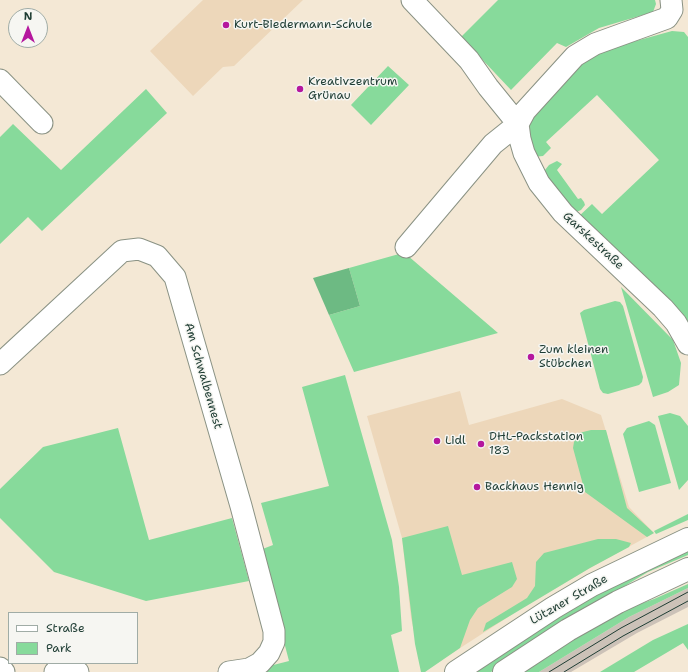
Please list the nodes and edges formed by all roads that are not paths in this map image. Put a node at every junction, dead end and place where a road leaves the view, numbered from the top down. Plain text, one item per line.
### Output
1 (412, 0) edge
2 (672, 5) edge
3 (0, 80) edge
4 (42, 123) dead end
5 (518, 124) junction
6 (406, 247) dead end
7 (688, 344) edge
8 (0, 364) edge
9 (688, 539) edge
10 (688, 569) edge
11 (0, 668) edge
12 (4, 672) edge
13 (56, 672) edge
14 (78, 672) edge
15 (229, 672) edge
16 (456, 672) edge
17 (504, 672) edge

1 - 5 street, Garskestraße
2 - 5 street
3 - 4 street
5 - 6 street
5 - 7 street, Garskestraße
8 - 15 street, Am Schwalbennest
9 - 16 main road, Lützner Straße
10 - 17 main road
11 - 12 street
13 - 14 street

